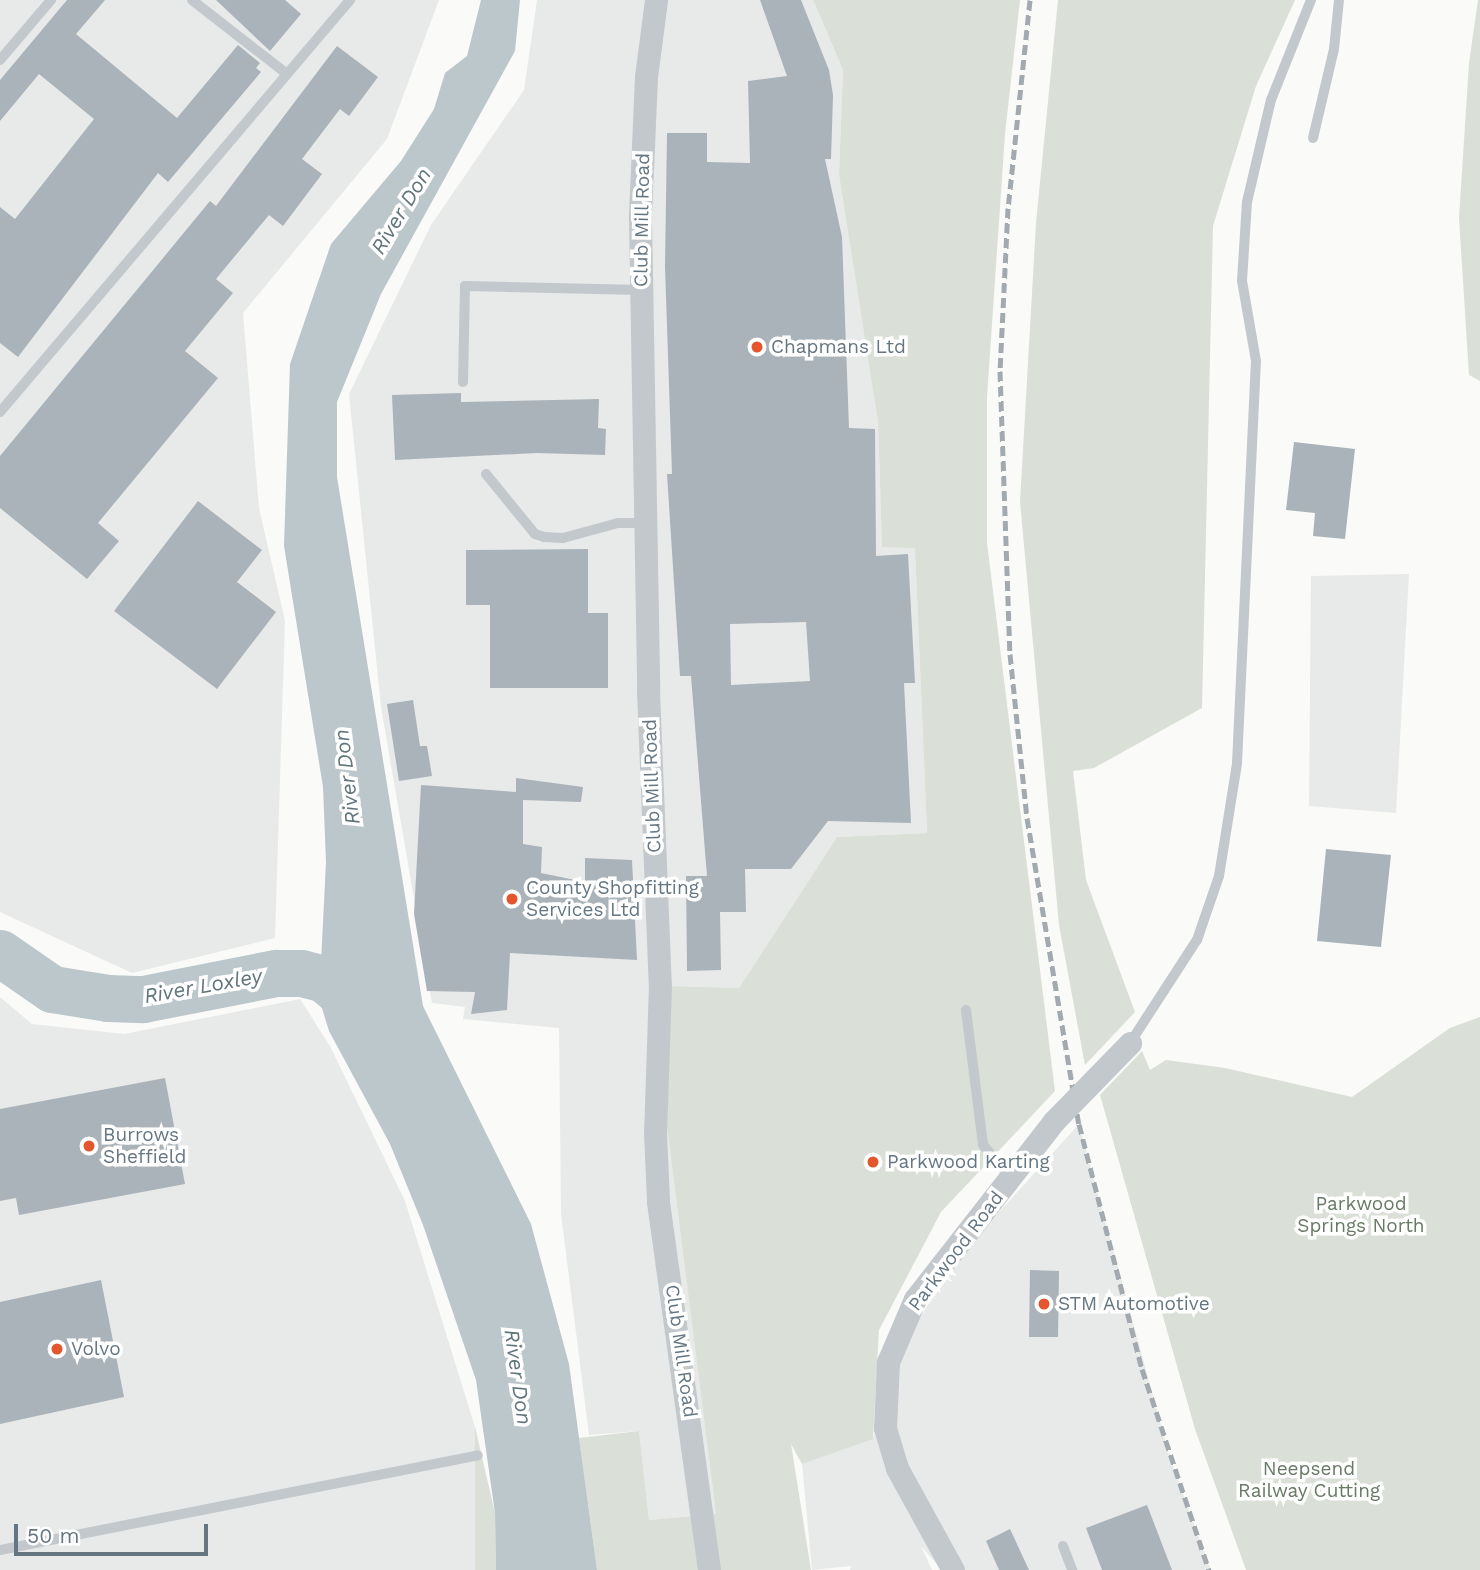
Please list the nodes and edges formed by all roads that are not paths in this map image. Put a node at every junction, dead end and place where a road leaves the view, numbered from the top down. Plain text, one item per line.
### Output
1 (51, 0) edge
2 (192, 0) edge
3 (350, 0) edge
4 (656, 0) edge
5 (1311, 0) edge
6 (1339, 0) edge
7 (0, 60) edge
8 (287, 74) junction
9 (1313, 138) dead end
10 (641, 290) junction
11 (463, 382) dead end
12 (0, 412) edge
13 (486, 474) dead end
14 (645, 523) junction
15 (966, 1010) dead end
16 (1130, 1043) joint
17 (1011, 1178) junction
18 (478, 1455) dead end
19 (1063, 1546) dead end
20 (0, 1550) edge
21 (948, 1568) edge
22 (709, 1570) edge
23 (1072, 1570) edge

1 - 7 lane
2 - 8 lane
3 - 8 lane
4 - 10 street, Club Mill Road
5 - 16 lane
6 - 9 lane
8 - 12 lane
10 - 11 lane
10 - 14 street, Club Mill Road
13 - 14 lane
14 - 22 street, Club Mill Road
15 - 17 lane
16 - 17 street, Parkwood Road, bridge
17 - 21 street, Parkwood Road
18 - 20 lane
19 - 23 lane

